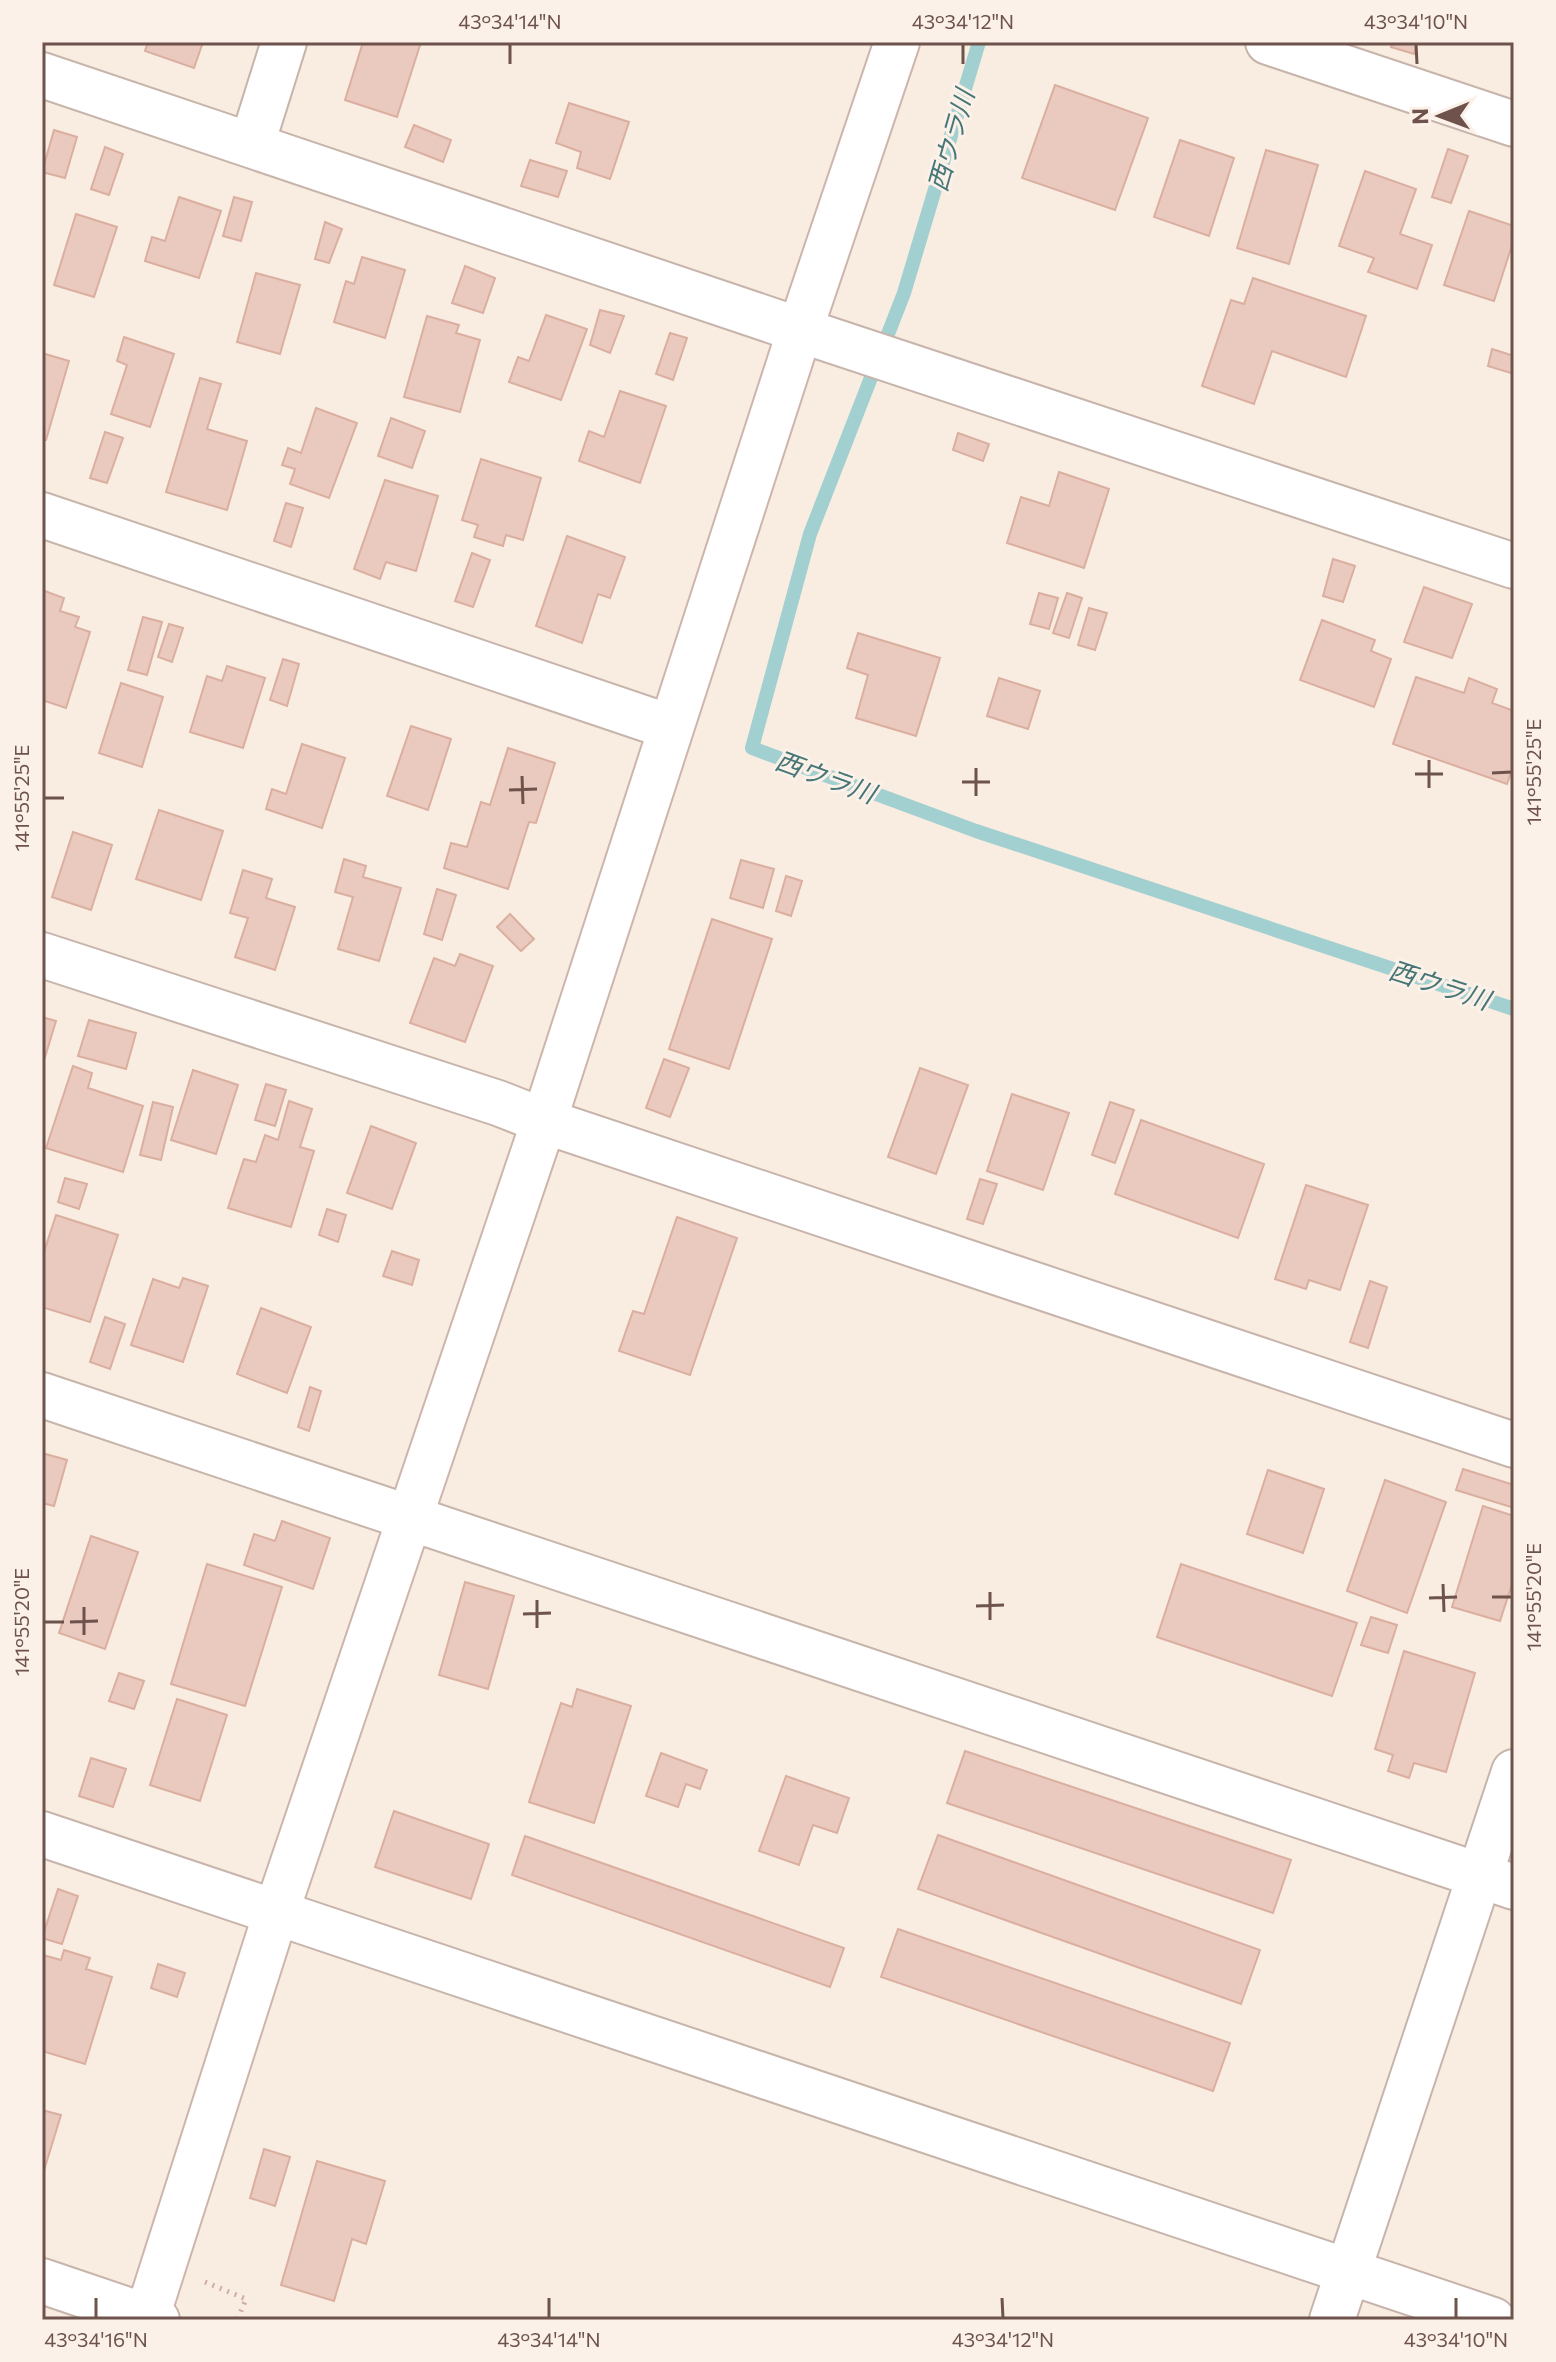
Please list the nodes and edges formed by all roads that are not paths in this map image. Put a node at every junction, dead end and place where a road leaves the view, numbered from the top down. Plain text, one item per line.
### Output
1 (284, 42) edge
2 (897, 42) edge
3 (1268, 42) edge
4 (42, 75) edge
5 (1514, 124) edge
6 (252, 144) junction
7 (800, 330) junction
8 (42, 515) edge
9 (1514, 566) edge
10 (670, 727) junction
11 (42, 955) edge
12 (544, 1121) junction
13 (42, 1395) edge
14 (1514, 1445) edge
15 (409, 1518) junction
16 (1514, 1772) edge
17 (42, 1834) edge
18 (1497, 1881) edge
19 (276, 1913) junction
20 (1348, 2272) junction
21 (42, 2281) edge
22 (150, 2319) edge
23 (1332, 2320) edge
24 (1493, 2320) edge

1 - 6 street
2 - 7 street
3 - 5 street
4 - 6 street
6 - 7 street
7 - 9 street
7 - 10 street
8 - 10 street
10 - 12 street
11 - 12 street
12 - 14 street
12 - 15 street
13 - 15 street
15 - 18 street
15 - 19 street
16 - 18 street
17 - 19 street
18 - 20 street
19 - 20 street
19 - 22 street
20 - 23 street
20 - 24 street
21 - 22 street

